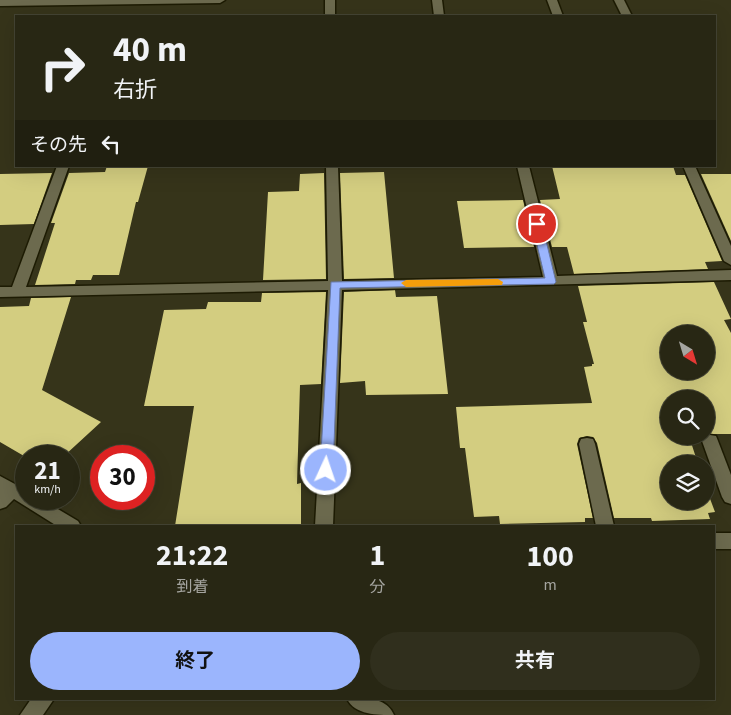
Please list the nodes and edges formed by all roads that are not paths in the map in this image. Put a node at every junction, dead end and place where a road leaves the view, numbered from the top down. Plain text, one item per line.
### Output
1 (220, 0) edge
2 (330, 0) edge
3 (437, 0) edge
4 (552, 0) edge
5 (619, 0) edge
6 (47, 1) edge
7 (0, 3) edge
8 (330, 15) edge
9 (439, 15) edge
10 (558, 15) edge
11 (626, 15) edge
12 (62, 167) edge
13 (332, 167) edge
14 (523, 167) edge
15 (689, 167) edge
16 (730, 273) edge
17 (551, 282) junction
18 (335, 284) junction
19 (0, 292) edge
20 (17, 292) junction
21 (588, 444) dead end
22 (712, 445) edge
23 (13, 494) edge
24 (731, 497) edge
25 (70, 525) edge
26 (324, 525) edge
27 (605, 525) edge
28 (715, 541) edge
29 (731, 541) edge
30 (43, 700) edge
31 (359, 700) edge
32 (30, 715) edge
33 (384, 715) edge

1 - 6 street
2 - 8 street
3 - 9 street
4 - 10 street
5 - 11 street
6 - 7 street
12 - 20 street
13 - 18 street
14 - 17 street
15 - 16 street
16 - 17 street
17 - 18 street
18 - 20 street
18 - 26 street
19 - 20 street
21 - 27 street
22 - 24 street
23 - 25 street
28 - 29 street
30 - 32 street
31 - 33 street

